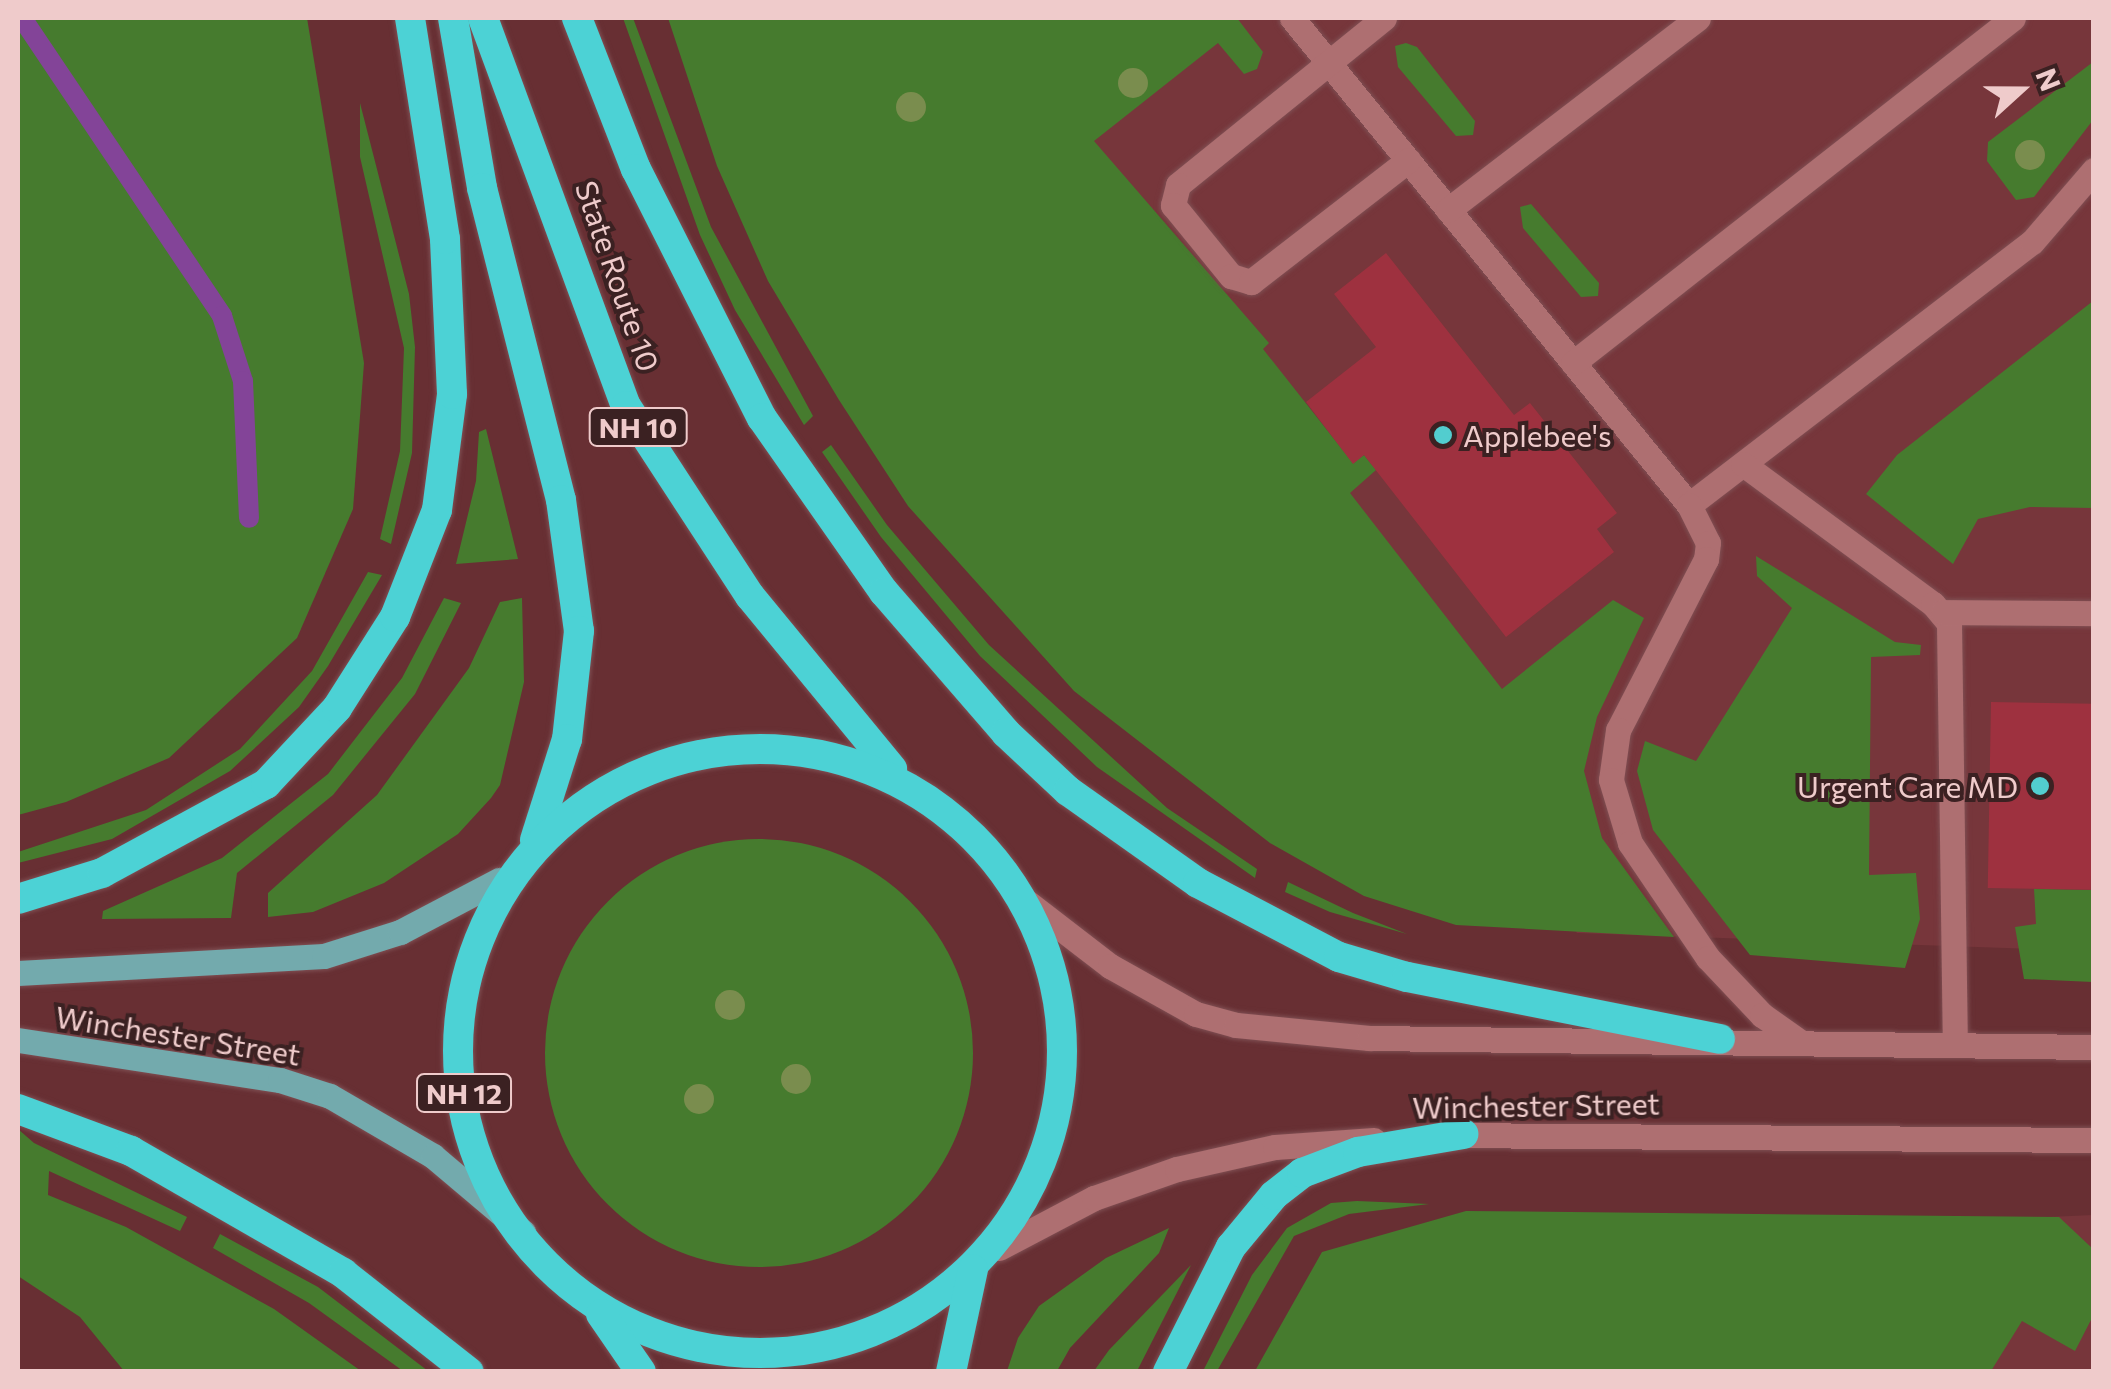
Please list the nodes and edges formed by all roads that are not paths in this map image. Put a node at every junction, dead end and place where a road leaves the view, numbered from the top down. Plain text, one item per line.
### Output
1 (410, 18) edge
2 (453, 18) edge
3 (484, 18) edge
4 (577, 18) edge
5 (1292, 18) edge
6 (1384, 18) edge
7 (1698, 18) edge
8 (2013, 18) edge
9 (1328, 61) junction
10 (1408, 160) junction
11 (2094, 170) edge
12 (1448, 210) junction
13 (1572, 363) junction
14 (1743, 464) junction
15 (1689, 506) junction
16 (1943, 612) junction
17 (2094, 613) edge
18 (911, 786) junction
19 (536, 840) junction
20 (498, 880) junction
21 (1019, 896) junction
22 (18, 899) edge
23 (18, 972) edge
24 (1720, 1038) junction
25 (18, 1040) edge
26 (1799, 1040) junction
27 (1955, 1044) junction
28 (2094, 1046) edge
29 (18, 1108) edge
30 (1462, 1134) junction
31 (2094, 1140) edge
32 (523, 1232) junction
33 (999, 1248) junction
34 (973, 1270) junction
35 (601, 1314) junction
36 (469, 1372) edge
37 (641, 1372) edge
38 (951, 1372) edge
39 (1168, 1372) edge

1 - 22 highway
2 - 19 highway, NH 10
3 - 18 highway, State Route 10 / NH 10
4 - 24 highway
5 - 9 street
6 - 9 street
7 - 12 street
8 - 13 street
9 - 10 street
9 - 10 street
10 - 12 street
11 - 14 street
12 - 13 street
13 - 15 street
14 - 15 street
14 - 16 street
15 - 26 street
16 - 17 street
16 - 27 street
18 - 19 highway
18 - 21 highway, NH 10
19 - 20 highway
20 - 23 main road, Winchester Street
20 - 32 highway, NH 12
21 - 24 street
21 - 33 highway, NH 10
24 - 26 street
25 - 32 main road, Winchester Street / NH 10
26 - 27 street
27 - 28 street
29 - 36 highway
30 - 31 street, Winchester Street
30 - 33 street, Winchester Street
30 - 39 highway
32 - 35 highway, NH 10
33 - 34 highway, NH 10
34 - 35 highway, NH 10
34 - 38 highway
35 - 37 highway

